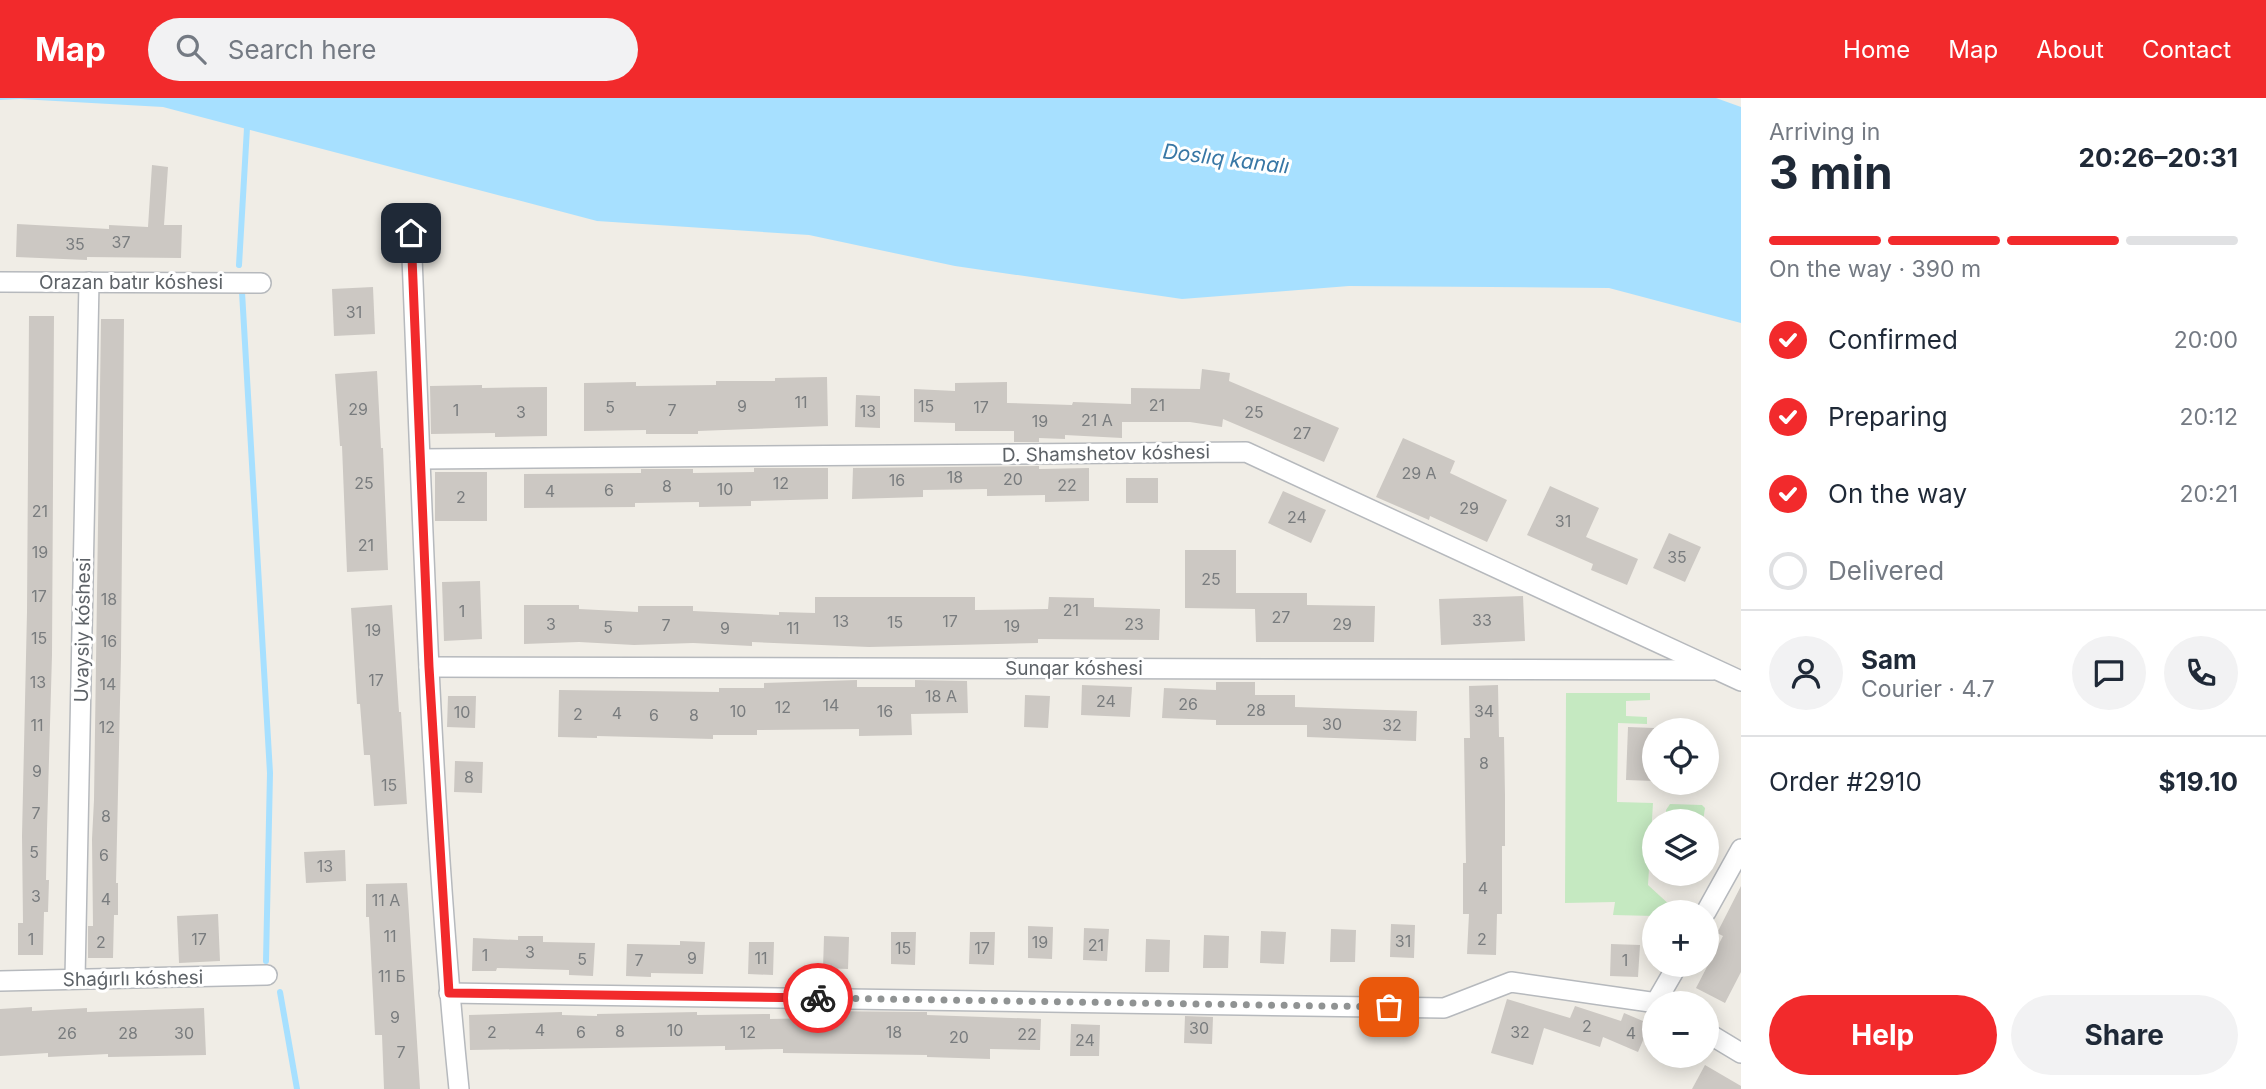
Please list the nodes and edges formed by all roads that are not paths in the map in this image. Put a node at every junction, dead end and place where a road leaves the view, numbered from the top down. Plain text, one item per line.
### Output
1 (411, 233) dead end
2 (0, 282) edge
3 (89, 282) junction
4 (261, 283) dead end
5 (420, 459) junction
6 (429, 667) junction
7 (1718, 670) junction
8 (1741, 681) edge
9 (1741, 849) edge
10 (1713, 900) edge
11 (267, 975) dead end
12 (75, 979) junction
13 (0, 981) edge
14 (449, 993) junction
15 (1642, 1001) edge
16 (1719, 1039) edge
17 (1741, 1052) edge
18 (459, 1089) edge

1 - 5 street
2 - 3 street, Orazan batır kóshesi
3 - 4 street, Orazan batır kóshesi
3 - 12 street, Uvaysiy kóshesi
5 - 6 street
5 - 7 street, D. Shamshetov kóshesi
6 - 7 street, Sunqar kóshesi
6 - 14 street
7 - 8 street, D. Shamshetov kóshesi
9 - 10 street
11 - 12 street, Shaǵırlı kóshesi
12 - 13 street, Shaǵırlı kóshesi
14 - 15 street
14 - 18 street
16 - 17 street

